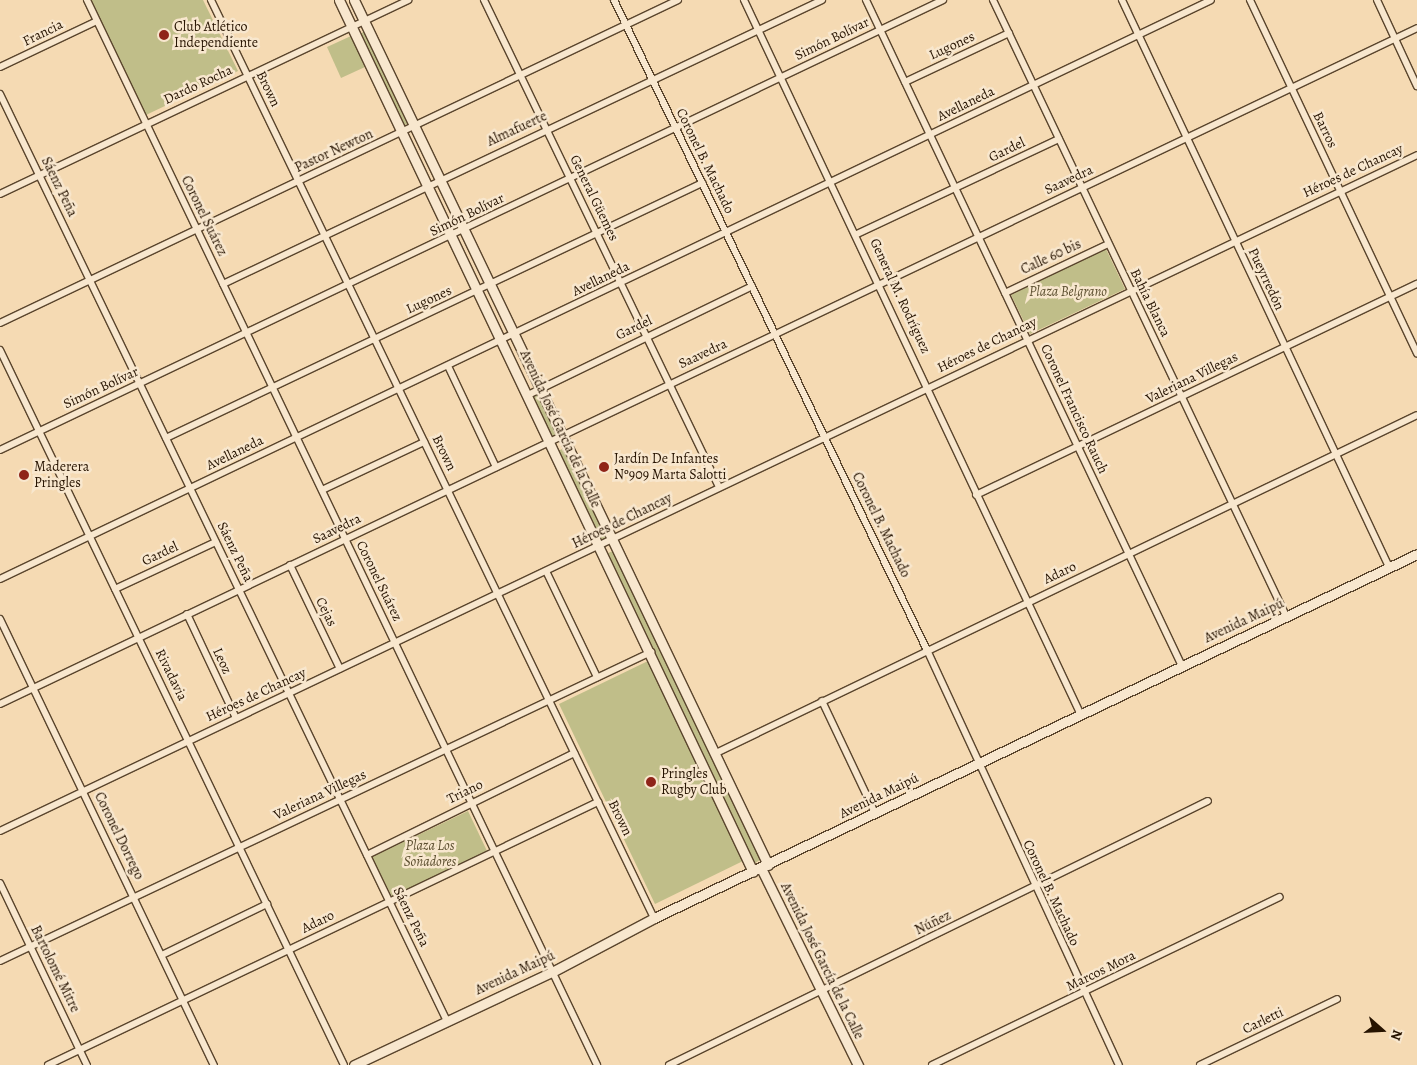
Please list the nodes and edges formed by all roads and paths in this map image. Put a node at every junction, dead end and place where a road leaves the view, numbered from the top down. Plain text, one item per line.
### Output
1 (87, 0) edge
2 (212, 0) edge
3 (339, 0) edge
4 (354, 0) edge
5 (408, 0) edge
6 (484, 0) edge
7 (614, 0) edge
8 (678, 0) edge
9 (744, 0) edge
10 (822, 0) edge
11 (866, 0) edge
12 (944, 0) edge
13 (993, 0) edge
14 (1122, 0) edge
15 (1211, 0) edge
16 (1250, 0) edge
17 (1377, 0) edge
18 (97, 21) junction
19 (364, 22) junction
20 (626, 25) junction
21 (352, 27) junction
22 (1417, 28) edge
23 (759, 30) junction
24 (880, 30) junction
25 (1009, 33) junction
26 (1139, 35) junction
27 (1396, 38) junction
28 (0, 67) edge
29 (248, 75) junction
30 (521, 75) junction
31 (782, 77) junction
32 (652, 79) junction
33 (905, 82) junction
34 (1034, 86) junction
35 (1417, 86) edge
36 (1290, 88) junction
37 (0, 94) edge
38 (146, 124) junction
39 (414, 128) junction
40 (676, 128) junction
41 (547, 129) junction
42 (403, 133) junction
43 (931, 135) junction
44 (1186, 138) junction
45 (1059, 139) junction
46 (1417, 155) edge
47 (39, 175) junction
48 (570, 178) junction
49 (439, 179) junction
50 (299, 181) junction
51 (832, 182) junction
52 (702, 183) junction
53 (429, 184) junction
54 (1082, 187) junction
55 (956, 189) junction
56 (1341, 191) junction
57 (0, 194) edge
58 (197, 230) junction
59 (464, 230) junction
60 (597, 233) junction
61 (726, 233) junction
62 (857, 234) junction
63 (325, 235) junction
64 (453, 236) junction
65 (978, 237) junction
66 (1234, 242) junction
67 (1108, 244) junction
68 (90, 281) junction
69 (621, 283) junction
70 (881, 283) junction
71 (223, 284) junction
72 (348, 284) junction
73 (1417, 284) edge
74 (491, 285) junction
75 (752, 286) junction
76 (1130, 289) junction
77 (479, 290) junction
78 (1005, 293) junction
79 (1391, 296) junction
80 (0, 323) edge
81 (246, 333) junction
82 (775, 334) junction
83 (514, 336) junction
84 (646, 336) junction
85 (375, 340) junction
86 (1027, 340) junction
87 (503, 341) junction
88 (1284, 348) junction
89 (0, 350) edge
90 (1417, 353) edge
91 (448, 366) junction
92 (140, 384) junction
93 (670, 384) junction
94 (272, 387) junction
95 (929, 387) junction
96 (399, 389) junction
97 (540, 389) junction
98 (528, 395) junction
99 (1182, 397) junction
100 (1417, 415) edge
101 (39, 431) junction
102 (562, 436) junction
103 (825, 437) junction
104 (166, 438) junction
105 (296, 438) junction
106 (424, 442) junction
107 (550, 442) junction
108 (1078, 447) junction
109 (0, 450) edge
110 (1336, 455) junction
111 (496, 467) junction
112 (719, 487) junction
113 (190, 488) junction
114 (322, 490) junction
115 (447, 490) junction
116 (976, 495) junction
117 (1232, 504) junction
118 (90, 536) junction
119 (345, 539) junction
120 (612, 540) junction
121 (216, 542) junction
122 (600, 546) junction
123 (1130, 554) junction
124 (1417, 554) edge
125 (290, 565) junction
126 (1389, 567) junction
127 (546, 571) junction
128 (0, 579) edge
129 (115, 589) junction
130 (239, 590) junction
131 (497, 595) junction
132 (1028, 602) junction
133 (187, 614) junction
134 (1286, 616) junction
135 (0, 618) edge
136 (138, 637) junction
137 (395, 644) junction
138 (927, 650) junction
139 (651, 652) junction
140 (1182, 666) junction
141 (340, 669) junction
142 (597, 677) junction
143 (33, 688) junction
144 (288, 693) junction
145 (548, 699) junction
146 (822, 701) junction
147 (0, 704) edge
148 (1080, 713) junction
149 (236, 718) junction
150 (188, 740) junction
151 (446, 750) junction
152 (574, 753) junction
153 (714, 754) junction
154 (977, 763) junction
155 (83, 791) junction
156 (340, 799) junction
157 (1208, 801) dead end
158 (598, 802) junction
159 (471, 803) junction
160 (875, 813) junction
161 (0, 831) edge
162 (239, 847) junction
163 (494, 852) junction
164 (367, 855) junction
165 (761, 868) junction
166 (0, 883) edge
167 (1034, 888) junction
168 (134, 897) junction
169 (1280, 897) dead end
170 (389, 902) junction
171 (267, 904) junction
172 (654, 918) junction
173 (31, 947) junction
174 (289, 950) junction
175 (162, 955) junction
176 (0, 961) edge
177 (552, 972) junction
178 (822, 992) junction
179 (1084, 994) junction
180 (1336, 999) dead end
181 (184, 1000) junction
182 (448, 1020) junction
183 (80, 1050) junction
184 (48, 1065) edge
185 (87, 1065) edge
186 (214, 1065) edge
187 (344, 1065) edge
188 (354, 1065) edge
189 (597, 1065) edge
190 (669, 1065) edge
191 (858, 1065) edge
192 (932, 1065) edge
193 (1119, 1065) edge
194 (1200, 1065) edge

1 - 18 street, Coronel Suárez
2 - 29 street, Brown
3 - 21 main road, Avenida José García de la Calle
4 - 19 main road, Avenida José García de la Calle
5 - 19 street, Dardo Rocha
6 - 30 street, General Güemes
7 - 20 street, Coronel B. Machado
8 - 20 street, Pastor Newton
9 - 23 street, General M. Rodríguez
10 - 23 street, Almafuerte
11 - 24 street, Coronel Francisco Rauch
12 - 24 street, Simón Bolívar
13 - 25 street, Bahía Blanca
14 - 26 street, Pueyrredón
15 - 26 street, Avellaneda
16 - 36 street, Barros
17 - 27 street
18 - 28 street, Francia
18 - 38 street, Coronel Suárez
19 - 21 street, Dardo Rocha
19 - 39 main road, Avenida José García de la Calle
20 - 30 street, Pastor Newton
20 - 32 street, Coronel B. Machado
21 - 29 street, Dardo Rocha
21 - 42 main road, Avenida José García de la Calle
22 - 27 street, Saavedra
23 - 31 street, General M. Rodríguez
23 - 32 street, Almafuerte
24 - 31 street, Simón Bolívar
24 - 33 street, Coronel Francisco Rauch
25 - 33 street, Lugones
25 - 34 street, Bahía Blanca
26 - 34 street, Avellaneda
26 - 44 street, Pueyrredón
27 - 35 street
27 - 36 street, Saavedra
29 - 38 street, Dardo Rocha
29 - 50 street, Brown
30 - 39 street, Pastor Newton
30 - 41 street, General Güemes
31 - 40 street, Simón Bolívar
31 - 51 street, General M. Rodríguez
32 - 40 street, Coronel B. Machado
32 - 41 street, Almafuerte
33 - 43 street, Coronel Francisco Rauch
34 - 43 street, Avellaneda
34 - 45 street, Bahía Blanca
36 - 44 street, Saavedra
36 - 56 street, Barros
37 - 47 street, Sáenz Peña
38 - 47 street, Dardo Rocha
38 - 58 street, Coronel Suárez
39 - 42 street, Pastor Newton
39 - 49 main road, Avenida José García de la Calle
40 - 48 street, Simón Bolívar
40 - 52 street, Coronel B. Machado
41 - 48 street, General Güemes
41 - 49 street, Almafuerte
42 - 50 street, Pastor Newton
42 - 53 main road, Avenida José García de la Calle
43 - 51 street, Avellaneda
43 - 55 street, Coronel Francisco Rauch
44 - 54 street, Saavedra
44 - 66 street, Pueyrredón
45 - 54 street, Bahía Blanca
45 - 55 street, Gardel
46 - 56 street, Héroes de Chancay
47 - 57 street, Dardo Rocha
47 - 68 street, Sáenz Peña
48 - 59 street, Simón Bolívar
48 - 60 street, General Güemes
49 - 53 street, Almafuerte
49 - 59 main road, Avenida José García de la Calle
50 - 58 street, Pastor Newton
50 - 63 street, Brown
51 - 61 street, Avellaneda
51 - 62 street, General M. Rodríguez
52 - 60 street, Lugones
52 - 61 street, Coronel B. Machado
53 - 63 street, Almafuerte
53 - 64 main road, Avenida José García de la Calle
54 - 65 street, Saavedra
54 - 67 street, Bahía Blanca
55 - 62 street, Gardel
55 - 65 street, Coronel Francisco Rauch
56 - 66 street, Héroes de Chancay
56 - 79 street, Barros
58 - 68 street, Pastor Newton
58 - 71 street, Coronel Suárez
59 - 64 street, Simón Bolívar
59 - 74 main road, Avenida José García de la Calle
60 - 69 street, General Güemes
60 - 74 street, Lugones
61 - 69 street, Avellaneda
61 - 75 street, Coronel B. Machado
62 - 70 street, General M. Rodríguez
63 - 71 street, Almafuerte
63 - 72 street, Brown
64 - 72 street, Simón Bolívar
64 - 77 main road, Avenida José García de la Calle
65 - 70 street, Saavedra
65 - 78 street, Coronel Francisco Rauch
66 - 76 street, Héroes de Chancay
66 - 88 street, Pueyrredón
67 - 76 street, Bahía Blanca
67 - 78 street, Calle 60 bis
68 - 80 street, Pastor Newton
68 - 92 street, Sáenz Peña
69 - 83 street, Avellaneda
69 - 84 street, General Güemes
70 - 82 street, Saavedra
70 - 95 street, General M. Rodríguez
71 - 81 street, Coronel Suárez
72 - 81 street, Simón Bolívar
72 - 85 street, Brown
73 - 79 street, Valeriana Villegas
74 - 77 street, Lugones
74 - 83 main road, Avenida José García de la Calle
75 - 82 street, Coronel B. Machado
75 - 84 street, Gardel
76 - 86 street, Héroes de Chancay
76 - 99 street, Bahía Blanca
77 - 85 street, Lugones
77 - 87 main road, Avenida José García de la Calle
78 - 86 street, Coronel Francisco Rauch
79 - 88 street, Valeriana Villegas
79 - 90 street, Barros
81 - 92 street, Simón Bolívar
81 - 94 street, Coronel Suárez
82 - 93 street, Saavedra
82 - 103 street, Coronel B. Machado
83 - 87 street, Avellaneda
83 - 97 main road, Avenida José García de la Calle
84 - 93 street, General Güemes
84 - 97 street, Gardel
85 - 94 street, Lugones
85 - 96 street, Brown
86 - 95 street, Héroes de Chancay
86 - 108 street, Coronel Francisco Rauch
87 - 91 street, Avellaneda
87 - 98 main road, Avenida José García de la Calle
88 - 99 street, Valeriana Villegas
88 - 110 street, Pueyrredón
89 - 101 street, Rivadavia
91 - 96 street, Avellaneda
91 - 111 street
92 - 101 street, Simón Bolívar
92 - 104 street, Sáenz Peña
93 - 102 street, Saavedra
93 - 112 street, General Güemes
94 - 104 street, Lugones
94 - 105 street, Coronel Suárez
95 - 103 street, Héroes de Chancay
95 - 116 street, General M. Rodríguez
96 - 105 street, Avellaneda
96 - 106 street, Brown
97 - 98 street, Gardel
97 - 102 main road, Avenida José García de la Calle
98 - 107 main road, Avenida José García de la Calle
99 - 108 street, Valeriana Villegas
99 - 117 street, Bahía Blanca
100 - 110 street, Adaro
101 - 109 street, Simón Bolívar
101 - 118 street, Rivadavia
102 - 107 street, Saavedra
102 - 120 main road, Avenida José García de la Calle
103 - 112 street, Héroes de Chancay
103 - 138 street, Coronel B. Machado
104 - 113 street, Sáenz Peña
105 - 113 street, Avellaneda
105 - 114 street, Coronel Suárez
106 - 114 street
106 - 115 street, Brown
107 - 111 street, Saavedra
107 - 122 main road, Avenida José García de la Calle
108 - 116 street, Valeriana Villegas
108 - 123 street, Coronel Francisco Rauch
110 - 117 street, Adaro
110 - 126 street, Pueyrredón
111 - 115 street, Saavedra
112 - 120 street, Héroes de Chancay
113 - 118 street, Avellaneda
113 - 121 street, Sáenz Peña
114 - 119 street, Coronel Suárez
115 - 119 street, Saavedra
115 - 131 street, Brown
116 - 132 street, General M. Rodríguez
117 - 123 street, Adaro
117 - 134 street, Bahía Blanca
118 - 128 street, Avellaneda
118 - 129 street, Rivadavia
119 - 125 street, Saavedra
119 - 137 street, Coronel Suárez
120 - 122 street, Héroes de Chancay
120 - 153 main road, Avenida José García de la Calle
121 - 129 street, Gardel
121 - 130 street, Sáenz Peña
122 - 127 street, Héroes de Chancay
122 - 139 main road, Avenida José García de la Calle
123 - 132 street, Adaro
123 - 140 street, Coronel Francisco Rauch
124 - 126 main road, Avenida Maipú
125 - 130 street, Saavedra
125 - 141 street, Cejas
126 - 134 main road, Avenida Maipú
127 - 131 street, Héroes de Chancay
127 - 142 street
129 - 136 street, Rivadavia
130 - 133 street, Saavedra
130 - 144 street, Sáenz Peña
131 - 137 street, Héroes de Chancay
131 - 145 street, Brown
132 - 138 street, Adaro
132 - 148 street, General M. Rodríguez
133 - 136 street, Saavedra
133 - 149 street, Leoz
134 - 140 main road, Avenida Maipú
135 - 143 street, Coronel Dorrego
136 - 143 street, Saavedra
136 - 150 street, Rivadavia
137 - 141 street, Héroes de Chancay
137 - 151 street, Coronel Suárez
138 - 146 street, Adaro
138 - 154 street, Coronel B. Machado
139 - 142 street, Valeriana Villegas
139 - 165 main road, Avenida José García de la Calle
140 - 148 main road, Avenida Maipú
141 - 144 street, Héroes de Chancay
142 - 145 street, Valeriana Villegas
143 - 147 street, Saavedra
143 - 155 street, Coronel Dorrego
144 - 149 street, Héroes de Chancay
144 - 156 street, Sáenz Peña
145 - 151 street, Valeriana Villegas
145 - 152 street, Brown
146 - 153 street, Adaro
146 - 160 street
148 - 154 main road, Avenida Maipú
149 - 150 street, Héroes de Chancay
150 - 155 street, Héroes de Chancay
150 - 162 street, Rivadavia
151 - 156 street, Valeriana Villegas
151 - 159 street, Coronel Suárez
152 - 158 street, Brown
152 - 159 street, Triano
153 - 165 main road, Avenida José García de la Calle
154 - 160 main road, Avenida Maipú
154 - 167 street, Coronel B. Machado
155 - 161 street, Héroes de Chancay
155 - 168 street, Coronel Dorrego
156 - 162 street, Valeriana Villegas
156 - 164 street, Sáenz Peña
157 - 167 street, Núñez
158 - 163 street, Adaro
158 - 172 street, Brown
159 - 163 street, Coronel Suárez
159 - 164 street, Triano
160 - 165 main road, Avenida Maipú
162 - 168 street, Valeriana Villegas
162 - 171 street, Rivadavia
163 - 170 street, Adaro
163 - 177 street, Coronel Suárez
164 - 170 street, Sáenz Peña
165 - 172 main road, Avenida Maipú
165 - 178 main road, Avenida José García de la Calle
166 - 173 street, Bartolomé Mitre
167 - 178 street, Núñez
167 - 179 street, Coronel B. Machado
168 - 173 street, Valeriana Villegas
168 - 175 street, Coronel Dorrego
169 - 179 street, Marcos Mora
170 - 174 street, Adaro
170 - 182 street, Sáenz Peña
171 - 174 street, Rivadavia
171 - 175 street
172 - 177 main road, Avenida Maipú
173 - 176 street, Valeriana Villegas
173 - 183 street, Bartolomé Mitre
174 - 181 street, Adaro
174 - 187 street, Rivadavia
175 - 181 street, Coronel Dorrego
177 - 182 main road, Avenida Maipú
177 - 189 street, Coronel Suárez
178 - 190 street, Núñez
178 - 191 main road, Avenida José García de la Calle
179 - 192 street, Marcos Mora
179 - 193 street, Coronel B. Machado
180 - 194 street, Carletti
181 - 183 street, Adaro
181 - 186 street, Coronel Dorrego
182 - 188 main road, Avenida Maipú
183 - 184 street, Adaro
183 - 185 street, Bartolomé Mitre

